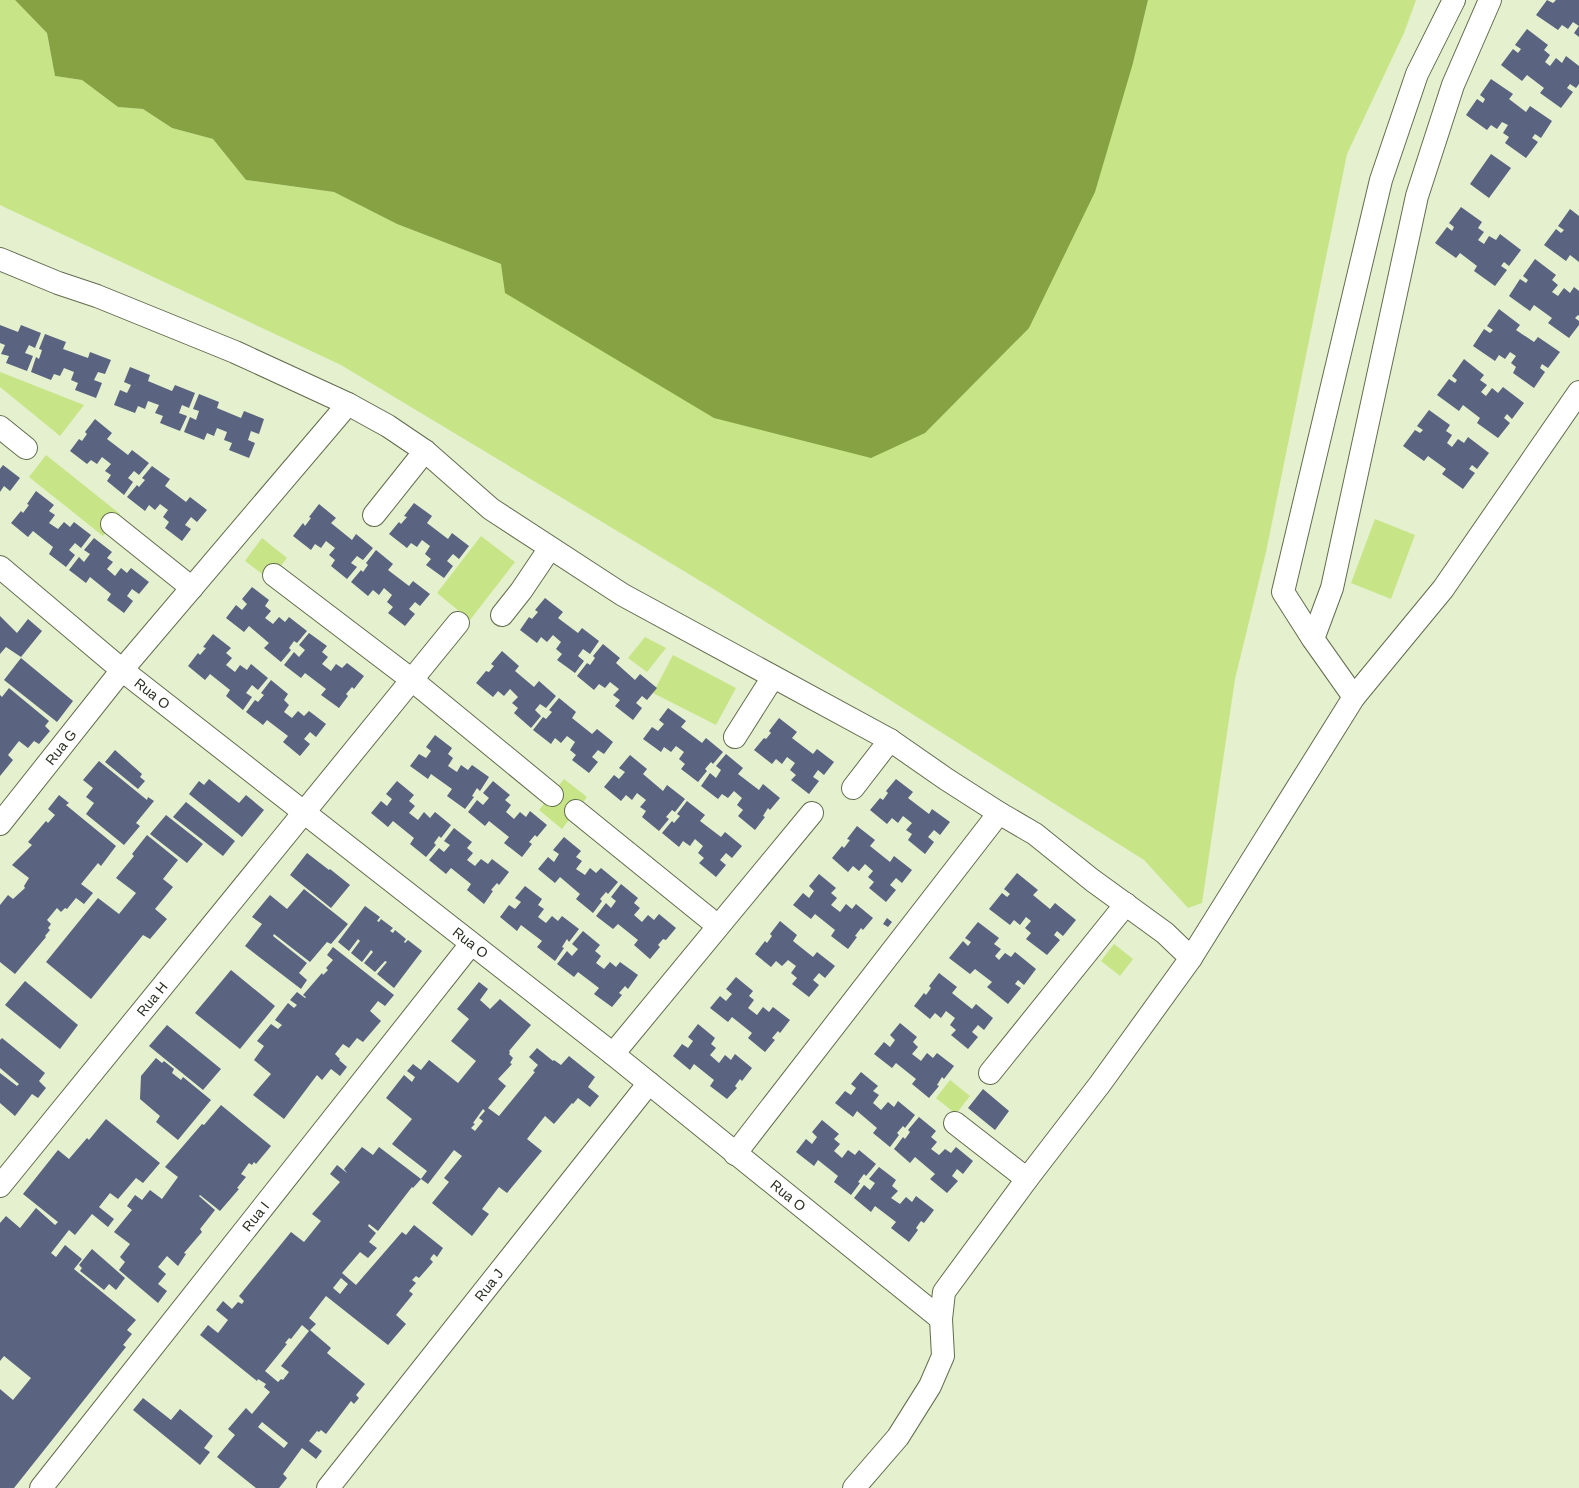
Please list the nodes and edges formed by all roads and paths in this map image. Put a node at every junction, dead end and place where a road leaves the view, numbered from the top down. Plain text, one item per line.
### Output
1 (1454, 0) edge
2 (1490, 0) edge
3 (0, 259) edge
4 (1579, 392) edge
5 (348, 404) junction
6 (0, 427) edge
7 (26, 448) dead end
8 (425, 452) junction
9 (374, 515) dead end
10 (112, 524) dead end
11 (550, 548) junction
12 (0, 567) edge
13 (274, 575) dead end
14 (192, 588) junction
15 (502, 614) dead end
16 (458, 623) dead end
17 (1313, 639) junction
18 (122, 670) junction
19 (773, 677) junction
20 (412, 680) junction
21 (1354, 697) junction
22 (735, 738) dead end
23 (890, 740) junction
24 (853, 788) dead end
25 (552, 795) dead end
26 (304, 811) junction
27 (576, 811) dead end
28 (812, 812) dead end
29 (999, 813) junction
30 (0, 824) edge
31 (1126, 904) junction
32 (718, 926) junction
33 (470, 944) junction
34 (1191, 958) junction
35 (613, 1054) junction
36 (990, 1073) dead end
37 (649, 1083) junction
38 (955, 1123) dead end
39 (735, 1154) junction
40 (1027, 1179) junction
41 (0, 1186) edge
42 (941, 1319) junction
43 (41, 1488) edge
44 (328, 1488) edge
45 (854, 1488) edge

1 - 17 street
2 - 17 street
3 - 5 street
4 - 21 street
5 - 8 street
5 - 14 street, Rua G
6 - 7 street
8 - 9 street
8 - 11 street
10 - 14 street
11 - 15 street
11 - 19 street
12 - 18 street, Rua O
13 - 20 street
14 - 18 street, Rua G
16 - 20 street, Rua H
17 - 21 street
18 - 26 street, Rua O
18 - 30 street, Rua G
19 - 22 street
19 - 23 street
20 - 25 street
20 - 26 street, Rua H
21 - 34 street
23 - 24 street
23 - 29 street
26 - 33 street, Rua O
26 - 41 street, Rua H
27 - 32 street
28 - 32 street
29 - 31 street
29 - 39 street
31 - 34 street
31 - 36 street
32 - 35 street
33 - 35 street, Rua O
33 - 43 street, Rua I
34 - 40 street
35 - 37 street, Rua O
37 - 39 street, Rua O
37 - 44 street, Rua J
38 - 40 street
39 - 42 street, Rua O
40 - 42 street
42 - 45 street

